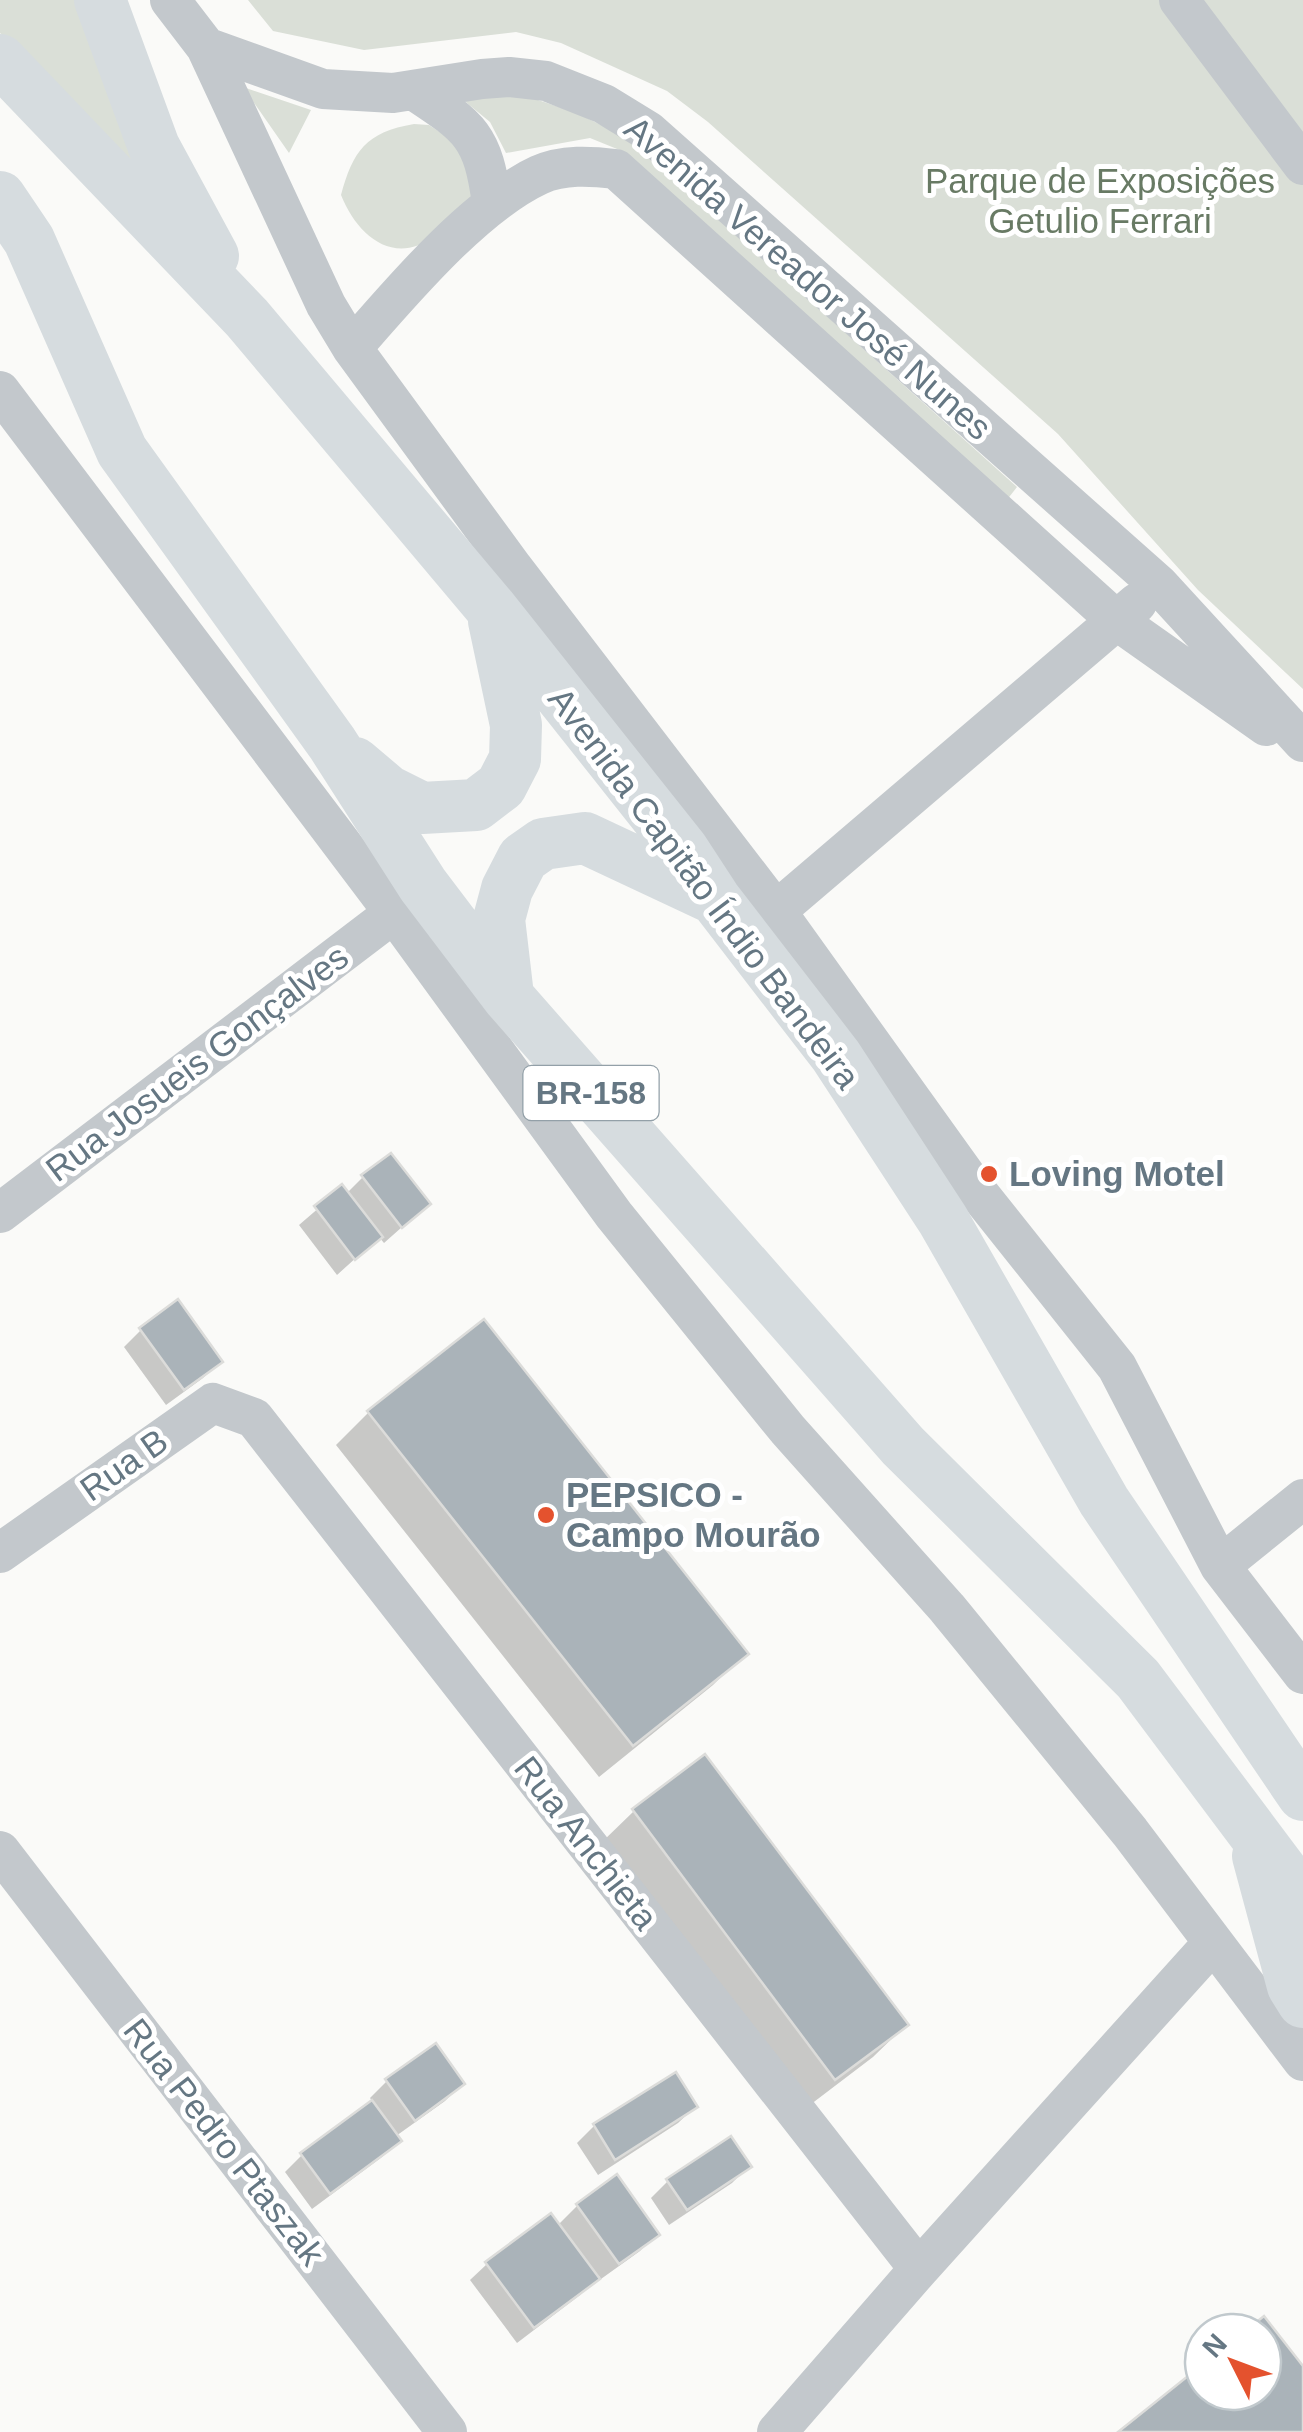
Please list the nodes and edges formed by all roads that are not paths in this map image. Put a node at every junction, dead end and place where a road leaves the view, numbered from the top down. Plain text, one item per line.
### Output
1 (100, 0) edge
2 (170, 0) edge
3 (1179, 0) edge
4 (206, 47) junction
5 (0, 60) edge
6 (416, 91) junction
7 (1303, 165) edge
8 (0, 198) edge
9 (492, 204) junction
10 (247, 318) junction
11 (352, 348) junction
12 (0, 391) edge
13 (1159, 585) junction
14 (491, 608) junction
15 (1116, 620) junction
16 (1303, 742) edge
17 (332, 743) junction
18 (1303, 753) edge
19 (715, 899) junction
20 (776, 911) junction
21 (394, 913) junction
22 (508, 997) junction
23 (0, 1213) edge
24 (254, 1418) joint
25 (1303, 1499) edge
26 (0, 1553) edge
27 (1220, 1566) junction
28 (1303, 1674) edge
29 (1303, 1795) edge
30 (1251, 1831) junction
31 (0, 1852) edge
32 (1303, 1899) edge
33 (1213, 1943) junction
34 (1303, 2002) edge
35 (1303, 2060) edge
36 (919, 2269) junction
37 (447, 2432) edge
38 (777, 2432) edge

1 - 10 main road
2 - 4 street, Avenida Vereador José Nunes
3 - 7 street
4 - 6 street, Avenida Vereador José Nunes
4 - 11 street
5 - 10 main road, Avenida Capitão Índio Bandeira
6 - 9 street
6 - 13 street, Avenida Vereador José Nunes
8 - 17 main road, BR-158
9 - 11 street, Avenida Vereador José Nunes
9 - 15 street, Avenida Vereador José Nunes
10 - 14 main road, Avenida Capitão Índio Bandeira
11 - 20 street
12 - 21 street
13 - 15 street
13 - 16 street, Avenida Vereador José Nunes
14 - 17 main road
14 - 19 main road, Avenida Capitão Índio Bandeira
15 - 18 street, Avenida Vereador José Nunes
15 - 20 street
17 - 22 main road, BR-158
19 - 22 main road
19 - 29 main road, Avenida Capitão Índio Bandeira
20 - 27 street
21 - 23 street, Rua Josueis Gonçalves
21 - 33 street
22 - 30 main road, BR-158
24 - 26 street, Rua B
24 - 36 street, Rua Anchieta
25 - 27 street
27 - 28 street
30 - 32 main road, BR-158
30 - 34 main road
31 - 37 street, Rua Pedro Ptaszak
33 - 35 street
33 - 36 street
36 - 38 street

